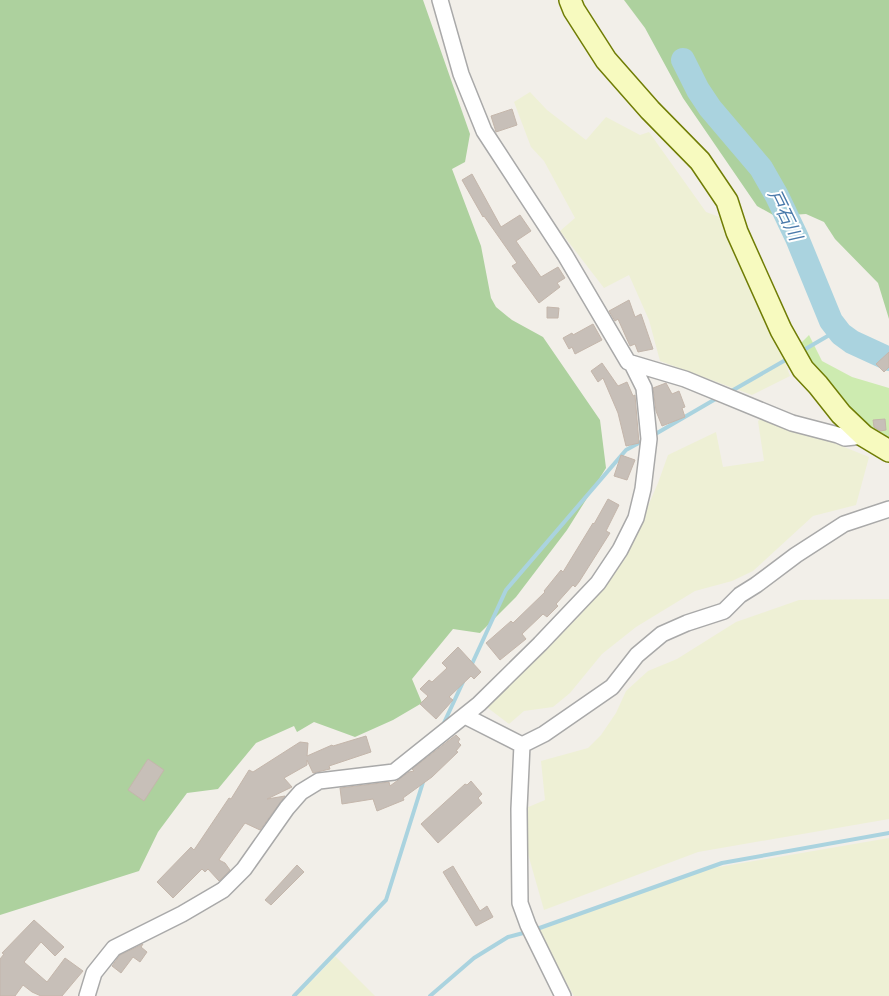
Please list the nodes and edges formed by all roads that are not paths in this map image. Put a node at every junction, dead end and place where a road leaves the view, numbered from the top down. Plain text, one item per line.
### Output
1 (440, 0) edge
2 (570, 0) edge
3 (632, 364) junction
4 (864, 436) junction
5 (889, 451) edge
6 (889, 509) edge
7 (464, 716) junction
8 (522, 745) junction
9 (87, 996) edge
10 (563, 996) edge

1 - 3 street
2 - 4 street
3 - 4 street
3 - 7 street
4 - 5 street
6 - 8 street
7 - 8 street
7 - 9 street
8 - 10 street

